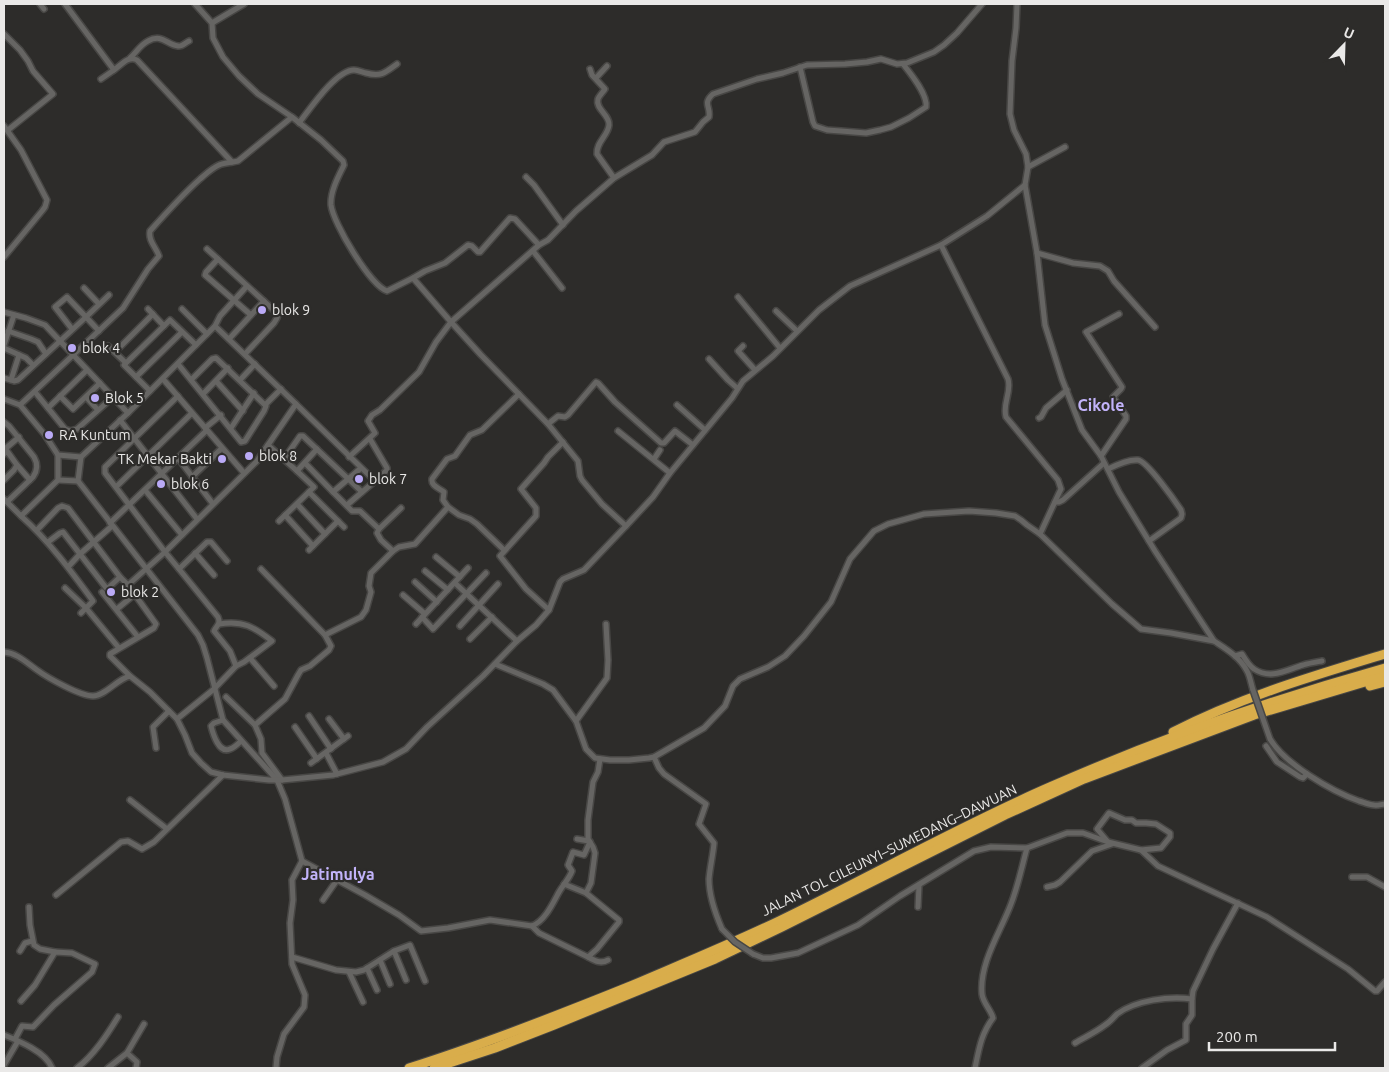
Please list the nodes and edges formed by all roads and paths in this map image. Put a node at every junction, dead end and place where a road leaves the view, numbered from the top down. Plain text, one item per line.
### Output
1 (40, 4) edge
2 (66, 4) edge
3 (195, 4) edge
4 (244, 4) edge
5 (982, 4) edge
6 (1016, 4) edge
7 (44, 9) dead end
8 (212, 23) junction
9 (4, 34) edge
10 (189, 41) dead end
11 (130, 58) junction
12 (398, 64) dead end
13 (903, 64) junction
14 (607, 66) dead end
15 (800, 67) junction
16 (590, 69) dead end
17 (114, 70) junction
18 (596, 78) junction
19 (101, 79) dead end
20 (292, 117) junction
21 (299, 123) junction
22 (6, 128) edge
23 (1065, 147) dead end
24 (233, 163) junction
25 (1028, 167) junction
26 (526, 177) dead end
27 (614, 178) junction
28 (1025, 185) junction
29 (563, 225) junction
30 (539, 245) junction
31 (941, 245) junction
32 (207, 249) dead end
33 (533, 251) junction
34 (1037, 253) junction
35 (4, 257) edge
36 (218, 259) junction
37 (413, 278) junction
38 (247, 286) junction
39 (84, 288) dead end
40 (562, 288) dead end
41 (109, 295) dead end
42 (738, 298) dead end
43 (233, 301) junction
44 (264, 301) junction
45 (99, 304) junction
46 (148, 309) dead end
47 (182, 309) dead end
48 (776, 310) dead end
49 (4, 312) edge
50 (153, 314) junction
51 (1119, 314) dead end
52 (14, 315) junction
53 (251, 315) junction
54 (86, 317) junction
55 (451, 322) junction
56 (164, 326) junction
57 (216, 326) junction
58 (1155, 326) dead end
59 (72, 330) junction
60 (8, 331) junction
61 (99, 331) junction
62 (797, 331) junction
63 (182, 332) junction
64 (207, 334) junction
65 (229, 339) junction
66 (60, 341) junction
67 (196, 345) junction
68 (108, 346) dead end
69 (744, 346) dead end
70 (4, 347) edge
71 (780, 348) junction
72 (115, 352) junction
73 (46, 354) junction
74 (245, 354) junction
75 (19, 355) junction
76 (73, 356) junction
77 (709, 358) dead end
78 (126, 363) junction
79 (178, 364) junction
80 (255, 364) junction
81 (33, 365) junction
82 (228, 368) junction
83 (87, 370) junction
84 (755, 370) junction
85 (136, 377) junction
86 (4, 378) edge
87 (163, 379) junction
88 (11, 380) junction
89 (192, 380) junction
90 (240, 380) junction
91 (216, 381) junction
92 (100, 383) junction
93 (737, 388) junction
94 (281, 389) junction
95 (1067, 390) junction
96 (150, 391) junction
97 (35, 392) junction
98 (254, 393) junction
99 (203, 394) junction
100 (519, 394) junction
101 (60, 396) junction
102 (178, 396) junction
103 (86, 397) junction
104 (113, 397) junction
105 (4, 400) edge
106 (296, 404) junction
107 (20, 405) junction
108 (265, 405) junction
109 (677, 405) dead end
110 (48, 408) junction
111 (98, 410) junction
112 (243, 411) junction
113 (128, 413) junction
114 (192, 413) junction
115 (220, 415) junction
116 (1039, 418) dead end
117 (120, 420) junction
118 (4, 422) edge
119 (548, 424) junction
120 (232, 428) junction
121 (206, 429) junction
122 (704, 430) junction
123 (618, 431) dead end
124 (18, 437) junction
125 (134, 438) junction
126 (370, 439) junction
127 (562, 442) junction
128 (268, 445) junction
129 (693, 445) junction
130 (222, 448) junction
131 (317, 449) junction
132 (5, 450) edge
133 (660, 450) dead end
134 (58, 455) junction
135 (148, 456) junction
136 (1100, 456) junction
137 (81, 457) junction
138 (349, 457) junction
139 (178, 458) junction
140 (284, 459) junction
141 (654, 459) junction
142 (305, 463) junction
143 (1104, 463) junction
144 (17, 465) junction
145 (361, 468) junction
146 (1108, 469) junction
147 (297, 471) junction
148 (244, 473) junction
149 (670, 473) junction
150 (162, 474) junction
151 (192, 477) junction
152 (4, 480) edge
153 (30, 480) junction
154 (58, 480) junction
155 (322, 480) junction
156 (348, 480) junction
157 (78, 481) junction
158 (375, 481) junction
159 (116, 487) junction
160 (314, 487) junction
161 (145, 490) junction
162 (309, 492) junction
163 (333, 492) junction
164 (362, 492) junction
165 (6, 500) edge
166 (1055, 502) junction
167 (213, 504) junction
168 (296, 504) junction
169 (346, 504) junction
170 (129, 505) junction
171 (448, 507) junction
172 (401, 508) dead end
173 (285, 515) junction
174 (22, 516) junction
175 (197, 519) junction
176 (279, 521) dead end
177 (338, 521) junction
178 (111, 525) junction
179 (626, 526) junction
180 (344, 527) dead end
181 (379, 529) junction
182 (37, 530) junction
183 (326, 534) junction
184 (1040, 534) junction
185 (182, 535) junction
186 (1149, 541) junction
187 (48, 542) junction
188 (93, 543) junction
189 (504, 550) junction
190 (393, 551) junction
191 (164, 552) junction
192 (195, 553) junction
193 (80, 554) junction
194 (436, 557) dead end
195 (227, 561) dead end
196 (68, 567) junction
197 (468, 568) dead end
198 (146, 569) junction
199 (179, 569) junction
200 (261, 570) dead end
201 (426, 570) dead end
202 (486, 573) dead end
203 (214, 575) dead end
204 (120, 577) junction
205 (460, 577) junction
206 (415, 582) dead end
207 (455, 582) junction
208 (498, 584) dead end
209 (128, 585) junction
210 (65, 588) dead end
211 (104, 590) junction
212 (448, 590) junction
213 (134, 594) junction
214 (467, 594) junction
215 (403, 595) dead end
216 (93, 602) junction
217 (437, 602) junction
218 (480, 606) junction
219 (86, 608) junction
220 (117, 609) junction
221 (549, 610) junction
222 (80, 613) dead end
223 (423, 616) junction
224 (492, 617) junction
225 (219, 624) junction
226 (416, 624) dead end
227 (606, 624) dead end
228 (460, 626) dead end
229 (324, 636) junction
230 (138, 637) junction
231 (470, 639) dead end
232 (517, 641) junction
233 (1214, 641) junction
234 (119, 648) junction
235 (4, 652) edge
236 (1385, 654) edge
237 (1235, 656) junction
238 (250, 658) junction
239 (1322, 661) dead end
240 (494, 664) junction
241 (236, 666) junction
242 (1385, 668) edge
243 (130, 676) junction
244 (1385, 676) edge
245 (1385, 682) edge
246 (274, 686) dead end
247 (214, 689) junction
248 (226, 697) dead end
249 (169, 711) junction
250 (309, 716) dead end
251 (1254, 716) junction
252 (177, 719) junction
253 (329, 719) dead end
254 (223, 720) junction
255 (576, 721) junction
256 (256, 725) junction
257 (295, 727) dead end
258 (241, 742) junction
259 (1266, 746) dead end
260 (156, 748) dead end
261 (331, 749) junction
262 (326, 752) junction
263 (1128, 755) junction
264 (654, 757) junction
265 (600, 759) junction
266 (317, 760) junction
267 (311, 764) dead end
268 (337, 774) junction
269 (1307, 774) junction
270 (223, 775) junction
271 (279, 780) junction
272 (130, 800) dead end
273 (1385, 804) edge
274 (167, 829) junction
275 (577, 839) dead end
276 (589, 842) junction
277 (1110, 843) junction
278 (1027, 848) junction
279 (1141, 850) junction
280 (302, 861) junction
281 (1352, 877) dead end
282 (336, 880) junction
283 (564, 884) junction
284 (919, 885) junction
285 (1047, 887) dead end
286 (1385, 887) edge
287 (586, 893) junction
288 (56, 896) dead end
289 (323, 900) dead end
290 (1238, 903) junction
291 (29, 907) dead end
292 (918, 907) dead end
293 (532, 926) junction
294 (32, 941) junction
295 (20, 951) dead end
296 (394, 951) junction
297 (55, 952) junction
298 (292, 957) junction
299 (588, 957) junction
300 (380, 960) junction
301 (608, 960) dead end
302 (367, 968) junction
303 (349, 972) junction
304 (406, 980) dead end
305 (424, 981) dead end
306 (1385, 982) edge
307 (390, 984) dead end
308 (376, 990) dead end
309 (1192, 999) junction
310 (22, 1001) dead end
311 (363, 1002) dead end
312 (118, 1017) dead end
313 (144, 1024) dead end
314 (4, 1035) edge
315 (16, 1040) junction
316 (1075, 1043) dead end
317 (127, 1053) junction
318 (4, 1065) edge
319 (52, 1068) edge
320 (77, 1068) edge
321 (108, 1068) edge
322 (136, 1068) edge
323 (276, 1068) edge
324 (409, 1068) edge
325 (434, 1068) edge
326 (975, 1068) edge
327 (1142, 1068) edge

1 - 7 street
2 - 17 street
3 - 8 street
4 - 8 street
5 - 13 street
6 - 25 street
8 - 20 street
9 - 22 street
10 - 11 street
11 - 17 street
11 - 24 street
12 - 21 street
13 - 15 street
13 - 15 street
14 - 18 street
15 - 27 street
16 - 18 street
17 - 19 street
18 - 27 street
20 - 21 street
20 - 24 street
21 - 37 street
22 - 35 street
23 - 25 street
24 - 61 street
25 - 28 street
26 - 29 street
27 - 29 street
28 - 31 street
28 - 34 street
29 - 30 street
30 - 33 street
30 - 37 street
31 - 62 street
31 - 166 street
32 - 36 street
33 - 40 street
33 - 55 street
34 - 58 street
34 - 95 street
36 - 38 street
36 - 43 street
37 - 55 street
38 - 43 street
38 - 44 street
39 - 45 street
41 - 45 street
42 - 71 street
43 - 53 street
43 - 57 street
44 - 53 street
44 - 74 street
45 - 54 street
46 - 50 street
47 - 64 street
48 - 62 street
49 - 52 street
50 - 56 street
50 - 72 street
51 - 136 street
52 - 60 street
52 - 66 street
53 - 65 street
54 - 59 street
54 - 59 street
54 - 61 street
55 - 100 street
55 - 126 street
56 - 63 street
56 - 78 street
57 - 64 street
57 - 65 street
59 - 66 street
60 - 70 street
60 - 73 street
61 - 76 street
62 - 71 street
63 - 67 street
63 - 85 street
64 - 67 street
65 - 74 street
66 - 73 street
66 - 76 street
67 - 79 street
68 - 72 street
69 - 84 street
70 - 75 street
71 - 84 street
72 - 78 street
73 - 81 street
74 - 80 street
75 - 81 street
75 - 88 street
76 - 83 street
76 - 97 street
77 - 93 street
78 - 85 street
79 - 87 street
79 - 89 street
80 - 90 street
80 - 94 street
81 - 88 street
82 - 89 street
82 - 90 street
82 - 91 street
83 - 92 street
83 - 101 street
84 - 93 street
85 - 96 street
86 - 88 street
87 - 96 street
87 - 102 street
89 - 99 street
90 - 98 street
91 - 99 street
91 - 112 street
92 - 103 street
92 - 104 street
93 - 122 street
94 - 106 street
94 - 108 street
95 - 116 street
95 - 136 street
96 - 113 street
97 - 107 street
97 - 110 street
98 - 108 street
98 - 112 street
99 - 115 street
100 - 119 street
100 - 171 street
101 - 103 street
101 - 110 street
102 - 114 street
102 - 125 street
103 - 111 street
104 - 111 street
104 - 113 street
105 - 107 street
106 - 128 street
106 - 138 street
107 - 134 street
108 - 120 street
109 - 122 street
110 - 111 street
112 - 120 street
113 - 117 street
114 - 121 street
114 - 135 street
115 - 120 street
115 - 121 street
117 - 125 street
117 - 137 street
118 - 124 street
119 - 127 street
119 - 129 street
121 - 130 street
121 - 139 street
122 - 129 street
123 - 141 street
124 - 132 street
124 - 153 street
125 - 135 street
125 - 159 street
126 - 138 street
126 - 158 street
127 - 179 street
127 - 189 street
128 - 140 street
128 - 148 street
129 - 149 street
130 - 148 street
130 - 151 street
131 - 140 street
131 - 142 street
131 - 156 street
132 - 144 street
133 - 141 street
134 - 137 street
134 - 154 street
135 - 150 street
135 - 159 street
136 - 143 street
137 - 157 street
138 - 145 street
139 - 150 street
139 - 151 street
140 - 147 street
141 - 149 street
142 - 147 street
142 - 155 street
143 - 146 street
143 - 166 street
144 - 152 street
144 - 153 street
145 - 156 street
145 - 158 street
146 - 186 street
146 - 186 street
147 - 160 street
148 - 167 street
149 - 179 street
150 - 161 street
150 - 175 street
151 - 167 street
153 - 165 street
154 - 157 street
154 - 174 street
155 - 160 street
155 - 163 street
156 - 163 street
156 - 164 street
157 - 178 street
158 - 164 street
159 - 170 street
160 - 162 street
161 - 170 street
161 - 185 street
162 - 168 street
162 - 177 street
163 - 169 street
164 - 169 street
165 - 174 street
166 - 184 street
167 - 175 street
168 - 173 street
168 - 183 street
169 - 181 street
170 - 178 street
170 - 191 street
171 - 189 street
171 - 190 street
172 - 181 street
173 - 176 street
173 - 183 street
174 - 182 street
175 - 185 street
177 - 180 street
177 - 183 street
178 - 188 street
178 - 198 street
179 - 221 street
181 - 190 street
182 - 187 street
182 - 188 street
184 - 233 street
184 - 264 street
185 - 191 street
186 - 233 street
187 - 193 street
187 - 196 street
188 - 193 street
188 - 204 street
189 - 221 street
190 - 229 street
191 - 198 street
191 - 199 street
192 - 195 street
192 - 199 street
192 - 203 street
193 - 196 street
193 - 211 street
194 - 205 street
196 - 216 street
197 - 205 street
198 - 209 street
198 - 247 street
199 - 225 street
200 - 229 street
201 - 212 street
202 - 214 street
204 - 209 street
204 - 211 street
205 - 207 street
206 - 217 street
207 - 212 street
207 - 214 street
208 - 218 street
209 - 213 street
210 - 219 street
211 - 216 street
211 - 220 street
212 - 217 street
213 - 220 street
213 - 230 street
214 - 218 street
214 - 223 street
215 - 223 street
216 - 219 street
217 - 223 street
218 - 224 street
218 - 228 street
219 - 222 street
219 - 234 street
220 - 230 street
221 - 232 street
223 - 226 street
224 - 231 street
224 - 232 street
225 - 238 street
225 - 241 street
227 - 255 street
229 - 256 street
230 - 234 street
232 - 240 street
233 - 237 street
234 - 243 street
235 - 243 street
236 - 263 highway
237 - 239 street
237 - 269 street, bridge
238 - 241 street
238 - 246 street
240 - 255 street
240 - 268 street
241 - 247 street
242 - 263 highway, JALAN TOL CILEUNYI–SUMEDANG–DAWUAN
243 - 249 street
244 - 251 highway, JALAN TOL CILEUNYI–SUMEDANG–DAWUAN
245 - 251 highway
247 - 252 street
247 - 254 street
248 - 256 street
249 - 252 street
249 - 260 street
250 - 261 street
251 - 325 highway, JALAN TOL CILEUNYI–SUMEDANG–DAWUAN
252 - 270 street
253 - 261 street
254 - 258 street
254 - 258 street
255 - 265 street
256 - 271 street
257 - 266 street
258 - 271 street
259 - 269 street
261 - 262 street
262 - 266 street
262 - 268 street
263 - 324 highway, JALAN TOL CILEUNYI–SUMEDANG–DAWUAN
264 - 265 street
264 - 284 street, bridge
265 - 276 street
266 - 267 street
268 - 271 street
269 - 273 street
270 - 271 street
270 - 274 street
271 - 280 street
272 - 274 street
274 - 288 street
275 - 276 street
276 - 283 street
276 - 287 street
277 - 278 street
277 - 279 street
277 - 279 street
277 - 285 street
278 - 284 street
278 - 326 street
279 - 290 street
280 - 282 street
280 - 298 street
281 - 286 street
282 - 289 street
282 - 293 street
283 - 287 street
283 - 293 street
284 - 292 street
287 - 299 street
290 - 306 street
290 - 309 street
291 - 294 street
293 - 299 street
294 - 295 street
294 - 297 street
296 - 300 street
296 - 304 street
296 - 305 street
297 - 310 street
297 - 315 street
298 - 303 street
298 - 323 street
299 - 301 street
300 - 302 street
300 - 307 street
302 - 303 street
302 - 308 street
303 - 311 street
309 - 316 street
309 - 327 street
312 - 320 street
313 - 317 street
314 - 315 street
315 - 318 street
315 - 319 street
317 - 321 street
317 - 322 street

